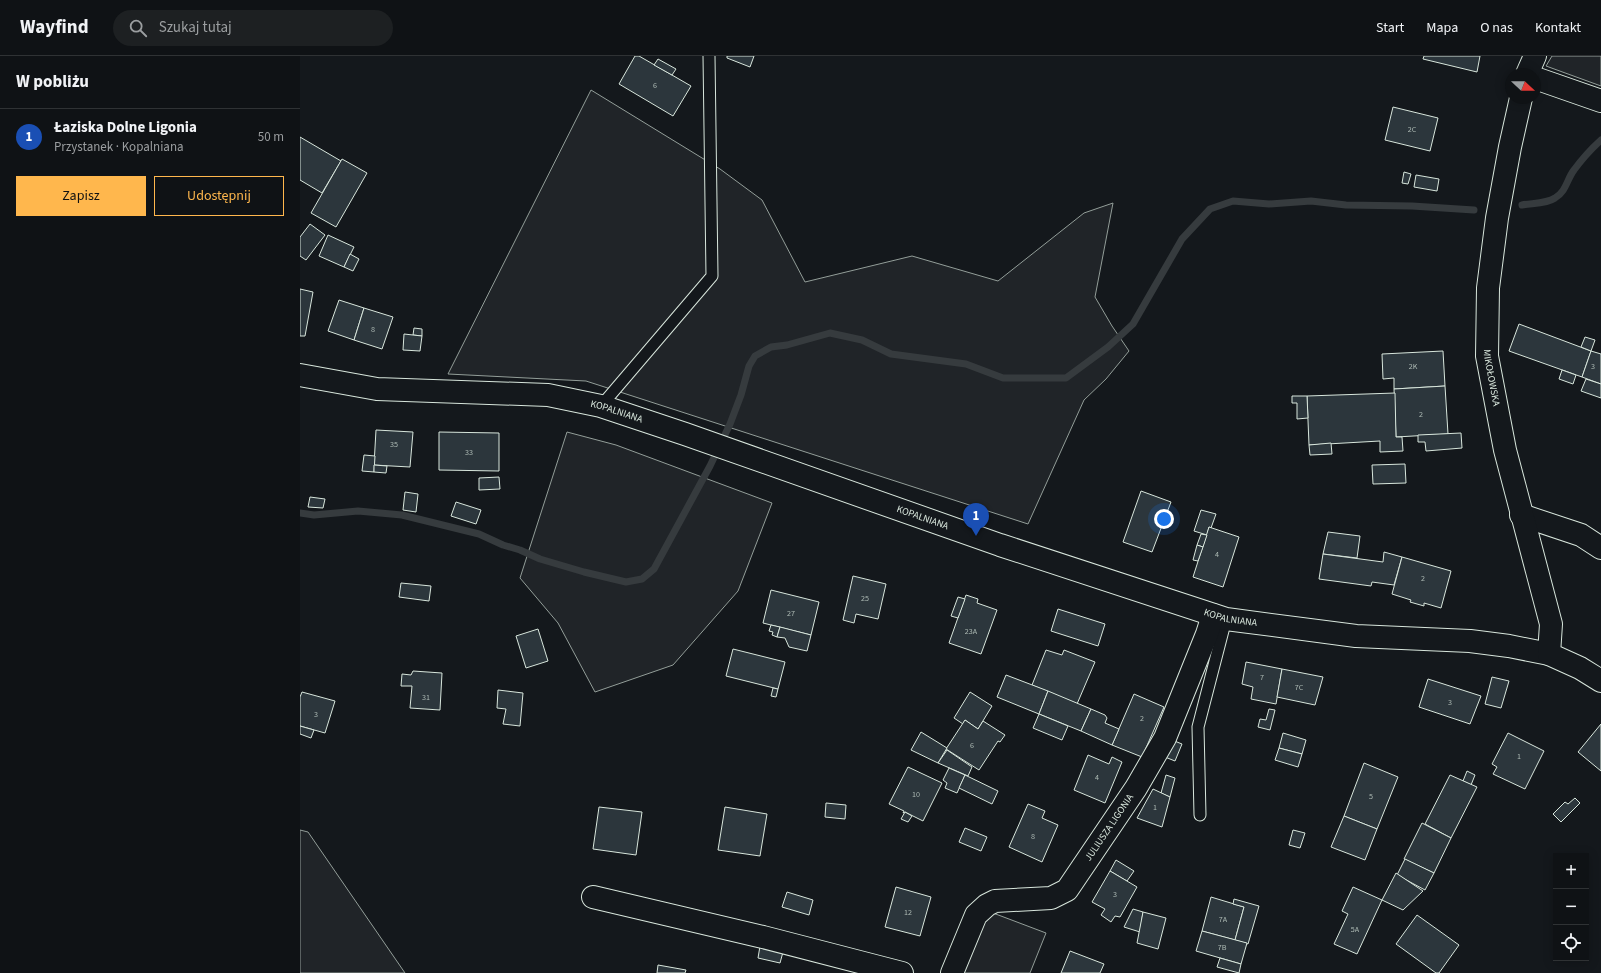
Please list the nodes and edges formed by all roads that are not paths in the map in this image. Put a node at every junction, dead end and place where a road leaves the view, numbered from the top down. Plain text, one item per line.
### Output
1 (709, 56) edge
2 (1535, 56) edge
3 (1530, 68) edge
4 (1541, 80) edge
5 (1601, 101) edge
6 (1520, 104) edge
7 (300, 375) edge
8 (601, 406) junction
9 (1521, 515) junction
10 (1601, 548) edge
11 (1219, 617) junction
12 (1549, 654) junction
13 (1601, 681) edge
14 (1200, 815) dead end
15 (593, 897) dead end
16 (902, 973) edge
17 (952, 973) edge

1 - 8 lane
2 - 3 street
4 - 5 street
6 - 9 street, MIKOŁOWSKA
7 - 8 street, KOPALNIANA
8 - 11 street, KOPALNIANA
9 - 10 street
9 - 12 street, MIKOŁOWSKA
11 - 12 street, KOPALNIANA
11 - 14 lane
11 - 17 street, JULIUSZA LIGONIA
12 - 13 street, KOPALNIANA
15 - 16 street

